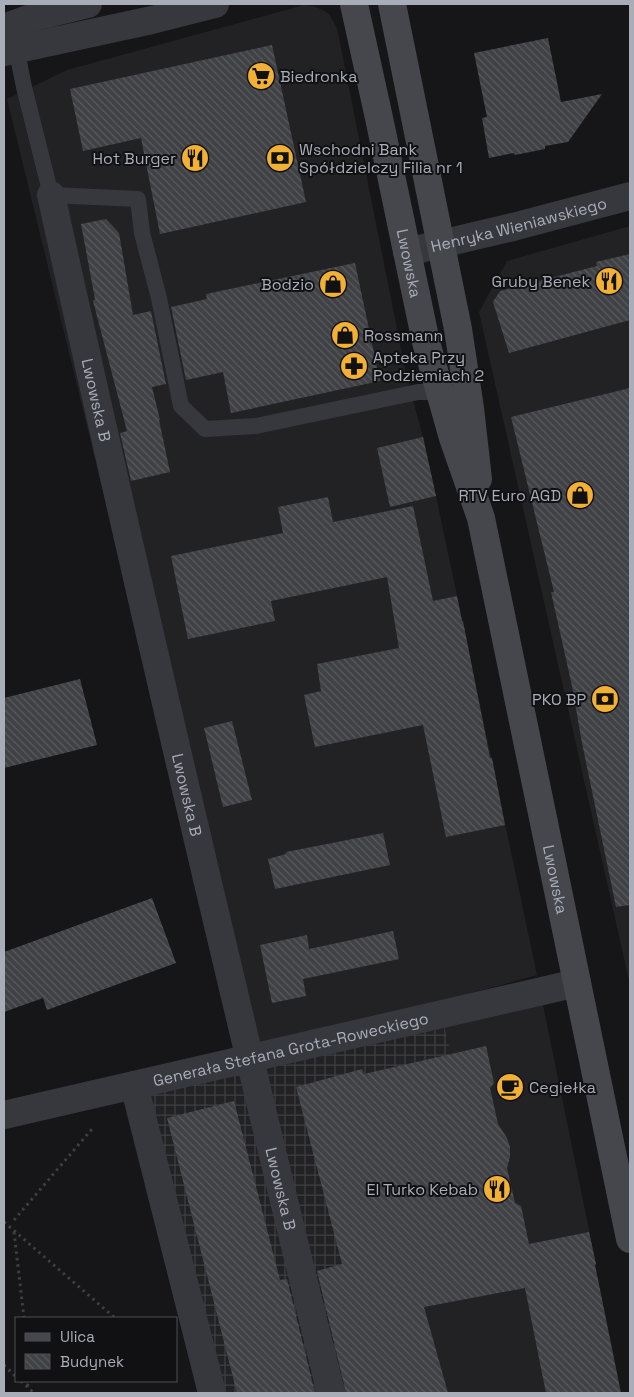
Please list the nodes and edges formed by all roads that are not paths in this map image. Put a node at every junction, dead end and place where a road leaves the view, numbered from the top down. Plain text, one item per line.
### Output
1 (88, 4) edge
2 (215, 4) edge
3 (354, 4) edge
4 (392, 4) edge
5 (96, 32) junction
6 (9, 38) edge
7 (51, 195) junction
8 (630, 196) edge
9 (441, 245) junction
10 (407, 252) junction
11 (440, 392) junction
12 (480, 518) junction
13 (577, 983) junction
14 (249, 1058) junction
15 (132, 1085) junction
16 (4, 1115) edge
17 (630, 1239) edge
18 (212, 1393) edge
19 (331, 1393) edge

1 - 5 lane
1 - 6 street
2 - 5 street
3 - 10 main road, Lwowska
4 - 9 main road, Lwowska
5 - 6 street
6 - 7 lane
7 - 11 lane
7 - 14 street, Lwowska B
8 - 9 street, Henryka Wieniawskiego
9 - 10 street, Henryka Wieniawskiego
9 - 12 main road, Lwowska
10 - 11 main road, Lwowska
11 - 12 main road, Lwowska
12 - 13 main road, Lwowska
13 - 14 street, Generała Stefana Grota-Roweckiego
13 - 17 main road, Lwowska
14 - 15 street, Generała Stefana Grota-Roweckiego
14 - 19 street, Lwowska B
15 - 16 street, Generała Stefana Grota-Roweckiego
15 - 18 street

